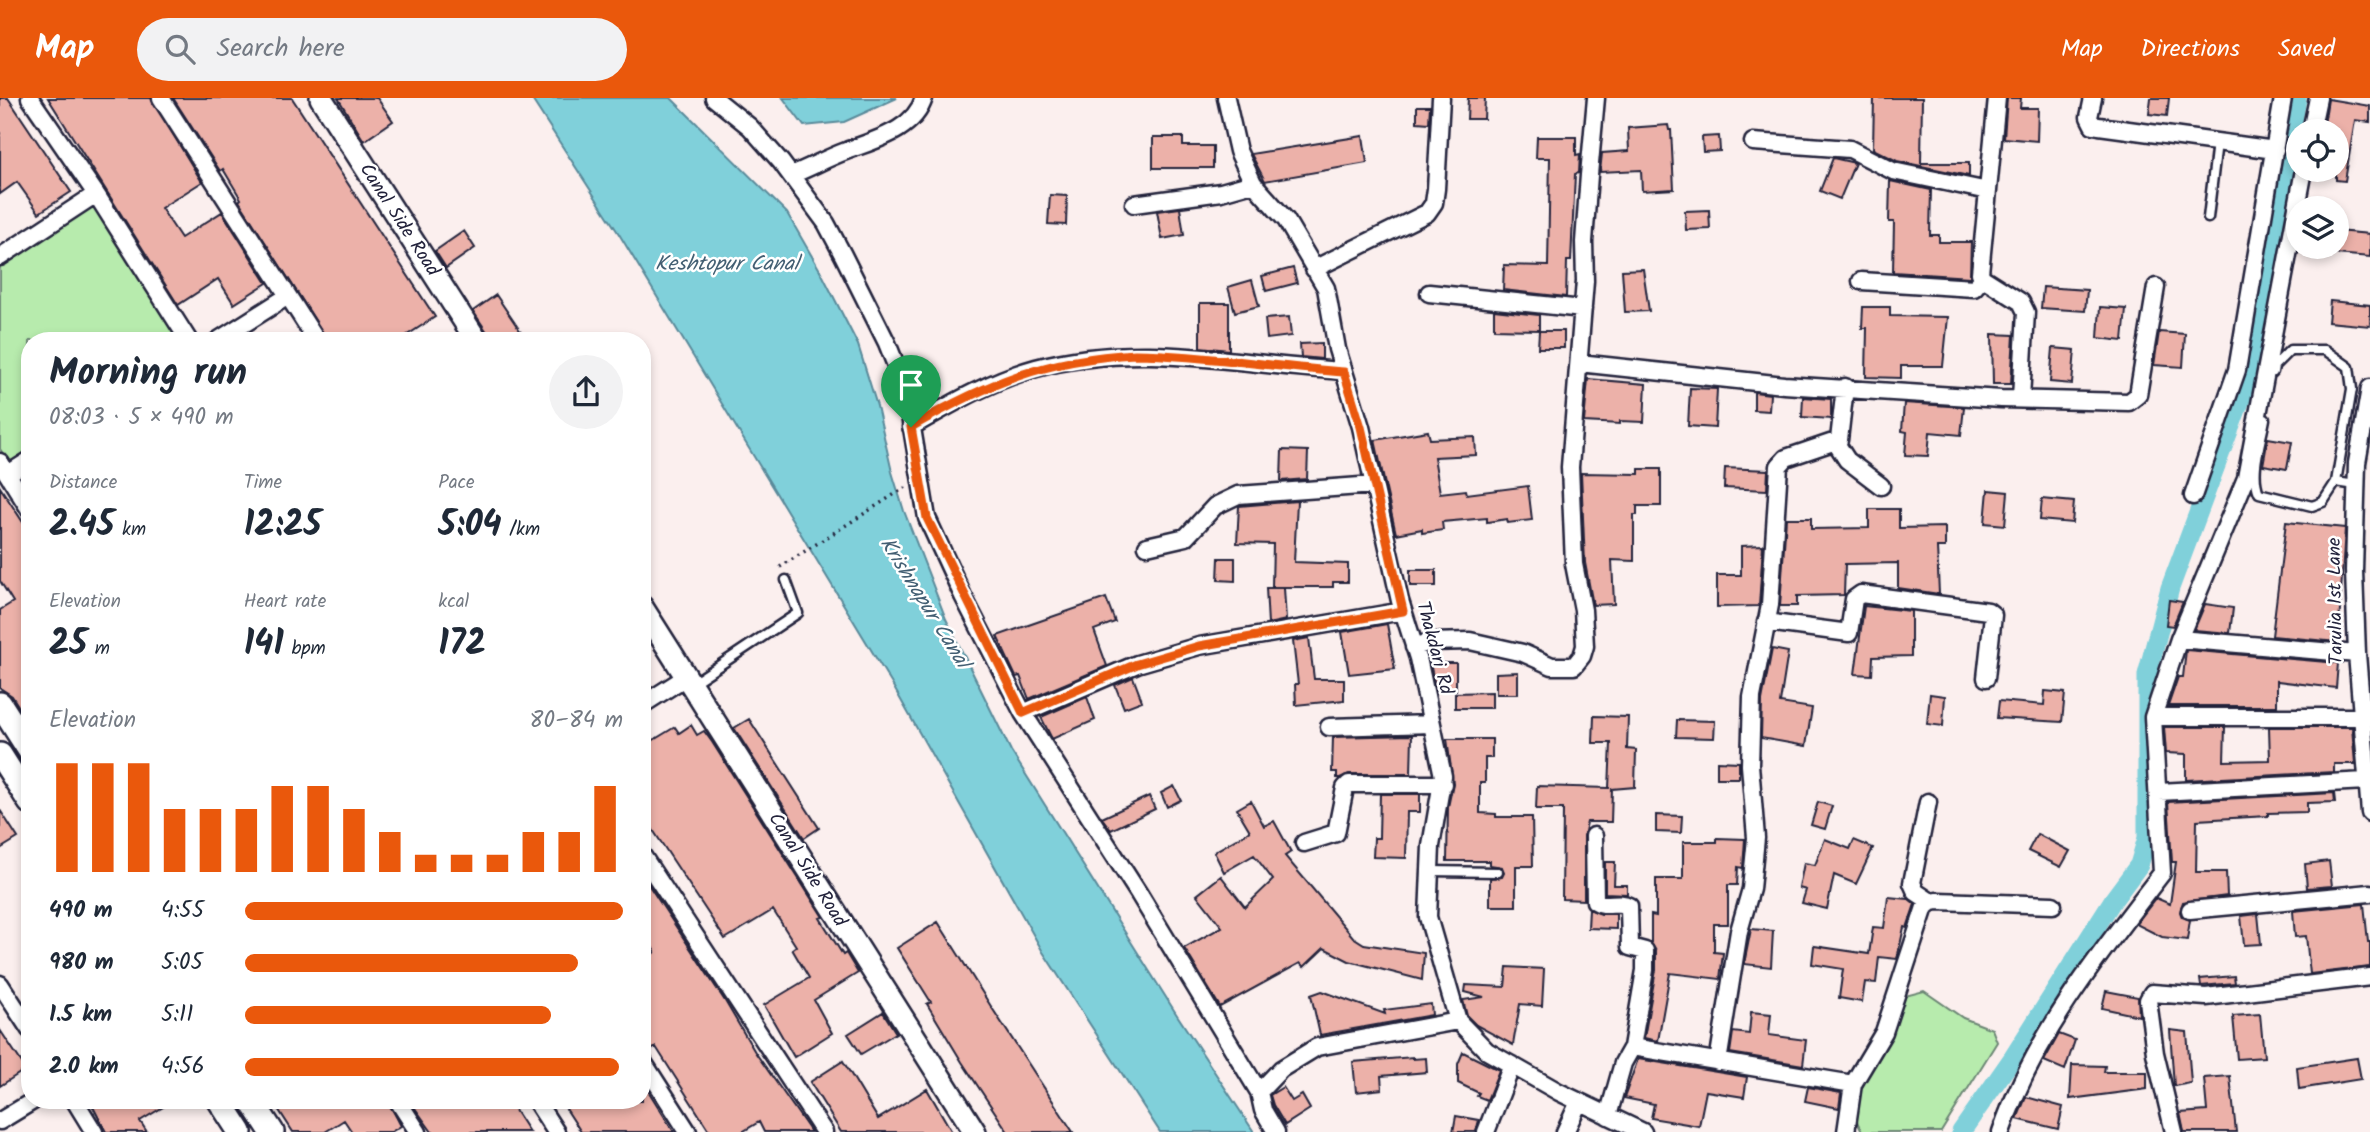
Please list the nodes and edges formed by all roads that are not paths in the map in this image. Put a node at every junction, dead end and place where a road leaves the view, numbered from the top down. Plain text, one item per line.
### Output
1 (30, 98) edge
2 (161, 98) edge
3 (321, 98) edge
4 (715, 98) edge
5 (924, 98) edge
6 (1226, 98) edge
7 (1441, 98) edge
8 (1596, 98) edge
9 (1997, 98) edge
10 (2093, 98) edge
11 (2283, 98) edge
12 (2318, 98) edge
13 (2314, 119) edge
14 (1753, 142) dead end
15 (2217, 142) junction
16 (2275, 149) junction
17 (791, 175) junction
18 (2302, 182) edge
19 (1253, 183) junction
20 (1988, 191) junction
21 (96, 194) junction
22 (1134, 204) dead end
23 (2208, 218) dead end
24 (0, 257) edge
25 (1314, 269) junction
26 (1983, 278) junction
27 (1861, 282) dead end
28 (2156, 288) dead end
29 (1429, 293) dead end
30 (288, 296) junction
31 (1583, 309) junction
32 (183, 332) edge
33 (231, 332) edge
34 (311, 332) edge
35 (471, 332) edge
36 (1579, 363) junction
37 (1344, 372) junction
38 (1845, 387) junction
39 (2021, 398) junction
40 (2369, 399) edge
41 (911, 427) junction
42 (1836, 443) junction
43 (21, 463) edge
44 (4, 468) edge
45 (2336, 482) junction
46 (1374, 485) junction
47 (2356, 485) junction
48 (1881, 486) dead end
49 (21, 495) edge
50 (2193, 496) dead end
51 (916, 507) dead end
52 (937, 542) junction
53 (1147, 546) dead end
54 (2362, 571) edge
55 (786, 580) road end
56 (1403, 611) junction
57 (651, 621) edge
58 (1766, 622) junction
59 (2179, 639) junction
60 (1414, 647) junction
61 (2357, 654) junction
62 (1986, 678) dead end
63 (688, 681) junction
64 (2365, 686) edge
65 (651, 700) edge
66 (0, 704) edge
67 (1023, 713) junction
68 (2153, 717) junction
69 (2362, 717) junction
70 (1432, 724) junction
71 (1329, 727) dead end
72 (21, 737) edge
73 (0, 755) edge
74 (2366, 781) junction
75 (1443, 784) junction
76 (21, 788) edge
77 (2159, 792) junction
78 (1928, 802) dead end
79 (2369, 807) edge
80 (1594, 836) dead end
81 (1304, 842) dead end
82 (651, 869) edge
83 (1430, 871) junction
84 (1497, 872) dead end
85 (2370, 893) edge
86 (1931, 902) junction
87 (2053, 905) dead end
88 (2190, 910) dead end
89 (2370, 977) edge
90 (0, 984) edge
91 (21, 1016) edge
92 (1458, 1021) junction
93 (1632, 1047) junction
94 (1718, 1062) junction
95 (1512, 1065) junction
96 (651, 1074) edge
97 (1853, 1084) junction
98 (1259, 1092) junction
99 (1579, 1102) junction
100 (21, 1108) edge
101 (80, 1109) edge
102 (225, 1109) edge
103 (257, 1109) edge
104 (403, 1109) edge
105 (541, 1109) edge
106 (1608, 1116) junction
107 (0, 1121) edge
108 (94, 1132) edge
109 (240, 1132) edge
110 (272, 1132) edge
111 (418, 1132) edge
112 (556, 1132) edge
113 (688, 1132) edge
114 (824, 1132) edge
115 (975, 1132) edge
116 (1276, 1132) edge
117 (1486, 1132) edge
118 (1565, 1132) edge
119 (1643, 1132) edge
120 (1846, 1132) edge
121 (2001, 1132) edge
122 (2174, 1132) edge

1 - 21 street
2 - 30 street
3 - 35 street, Canal Side Road
4 - 17 street
5 - 17 street
6 - 19 street, Thakdari Rd
7 - 25 street
8 - 31 street
9 - 20 street
10 - 15 street
11 - 16 street
12 - 13 street
14 - 20 street
15 - 16 street
15 - 23 lane
16 - 50 street
17 - 41 street
18 - 59 street
19 - 22 street
19 - 25 street, Thakdari Rd
20 - 26 street
21 - 24 street
21 - 32 street
25 - 37 street, Thakdari Rd
26 - 27 street
26 - 39 street
28 - 39 street
29 - 31 street
30 - 33 street
30 - 34 street
31 - 36 street
36 - 38 street
36 - 60 street
37 - 41 street
37 - 46 street, Thakdari Rd
38 - 39 street
38 - 42 street
40 - 47 street, Tarulia 1st Lane
41 - 52 street
42 - 48 street
42 - 58 street
43 - 44 street
44 - 49 street
45 - 45 lane
45 - 47 lane
46 - 53 street
46 - 56 street, Thakdari Rd
47 - 54 street, Tarulia 1st Lane
51 - 52 lane
52 - 67 street
54 - 61 street, Tarulia 1st Lane
55 - 63 lane
56 - 60 street, Thakdari Rd
56 - 67 street
57 - 63 street, Canal Side Road
58 - 62 street
58 - 94 street
59 - 61 street
59 - 68 street
60 - 70 street, Thakdari Rd
61 - 64 street, Tarulia 1st Lane
63 - 65 street
63 - 115 street, Canal Side Road
64 - 69 street, Tarulia 1st Lane
66 - 72 main road
67 - 98 street
68 - 69 street
68 - 77 street
69 - 74 street, Tarulia 1st Lane
70 - 71 street
70 - 75 street, Thakdari Rd
73 - 76 main road
74 - 77 street
74 - 79 street, Tarulia 1st Lane
75 - 81 street
75 - 83 street, Thakdari Rd
77 - 121 street
78 - 86 street
80 - 93 street
82 - 114 street
83 - 84 lane
83 - 92 street, Thakdari Rd
85 - 88 street
86 - 87 street
86 - 97 street
89 - 122 street
90 - 91 street
92 - 95 street, Thakdari Rd
92 - 98 street
93 - 94 street
93 - 106 street
94 - 97 street
95 - 99 street, Thakdari Rd
95 - 117 street
96 - 113 street
97 - 120 street
98 - 116 street
99 - 106 street, Thakdari Rd
99 - 118 street
100 - 107 street
101 - 108 street
102 - 109 main road
103 - 110 main road
104 - 111 street
105 - 112 street
106 - 119 street, Thakdari Rd

